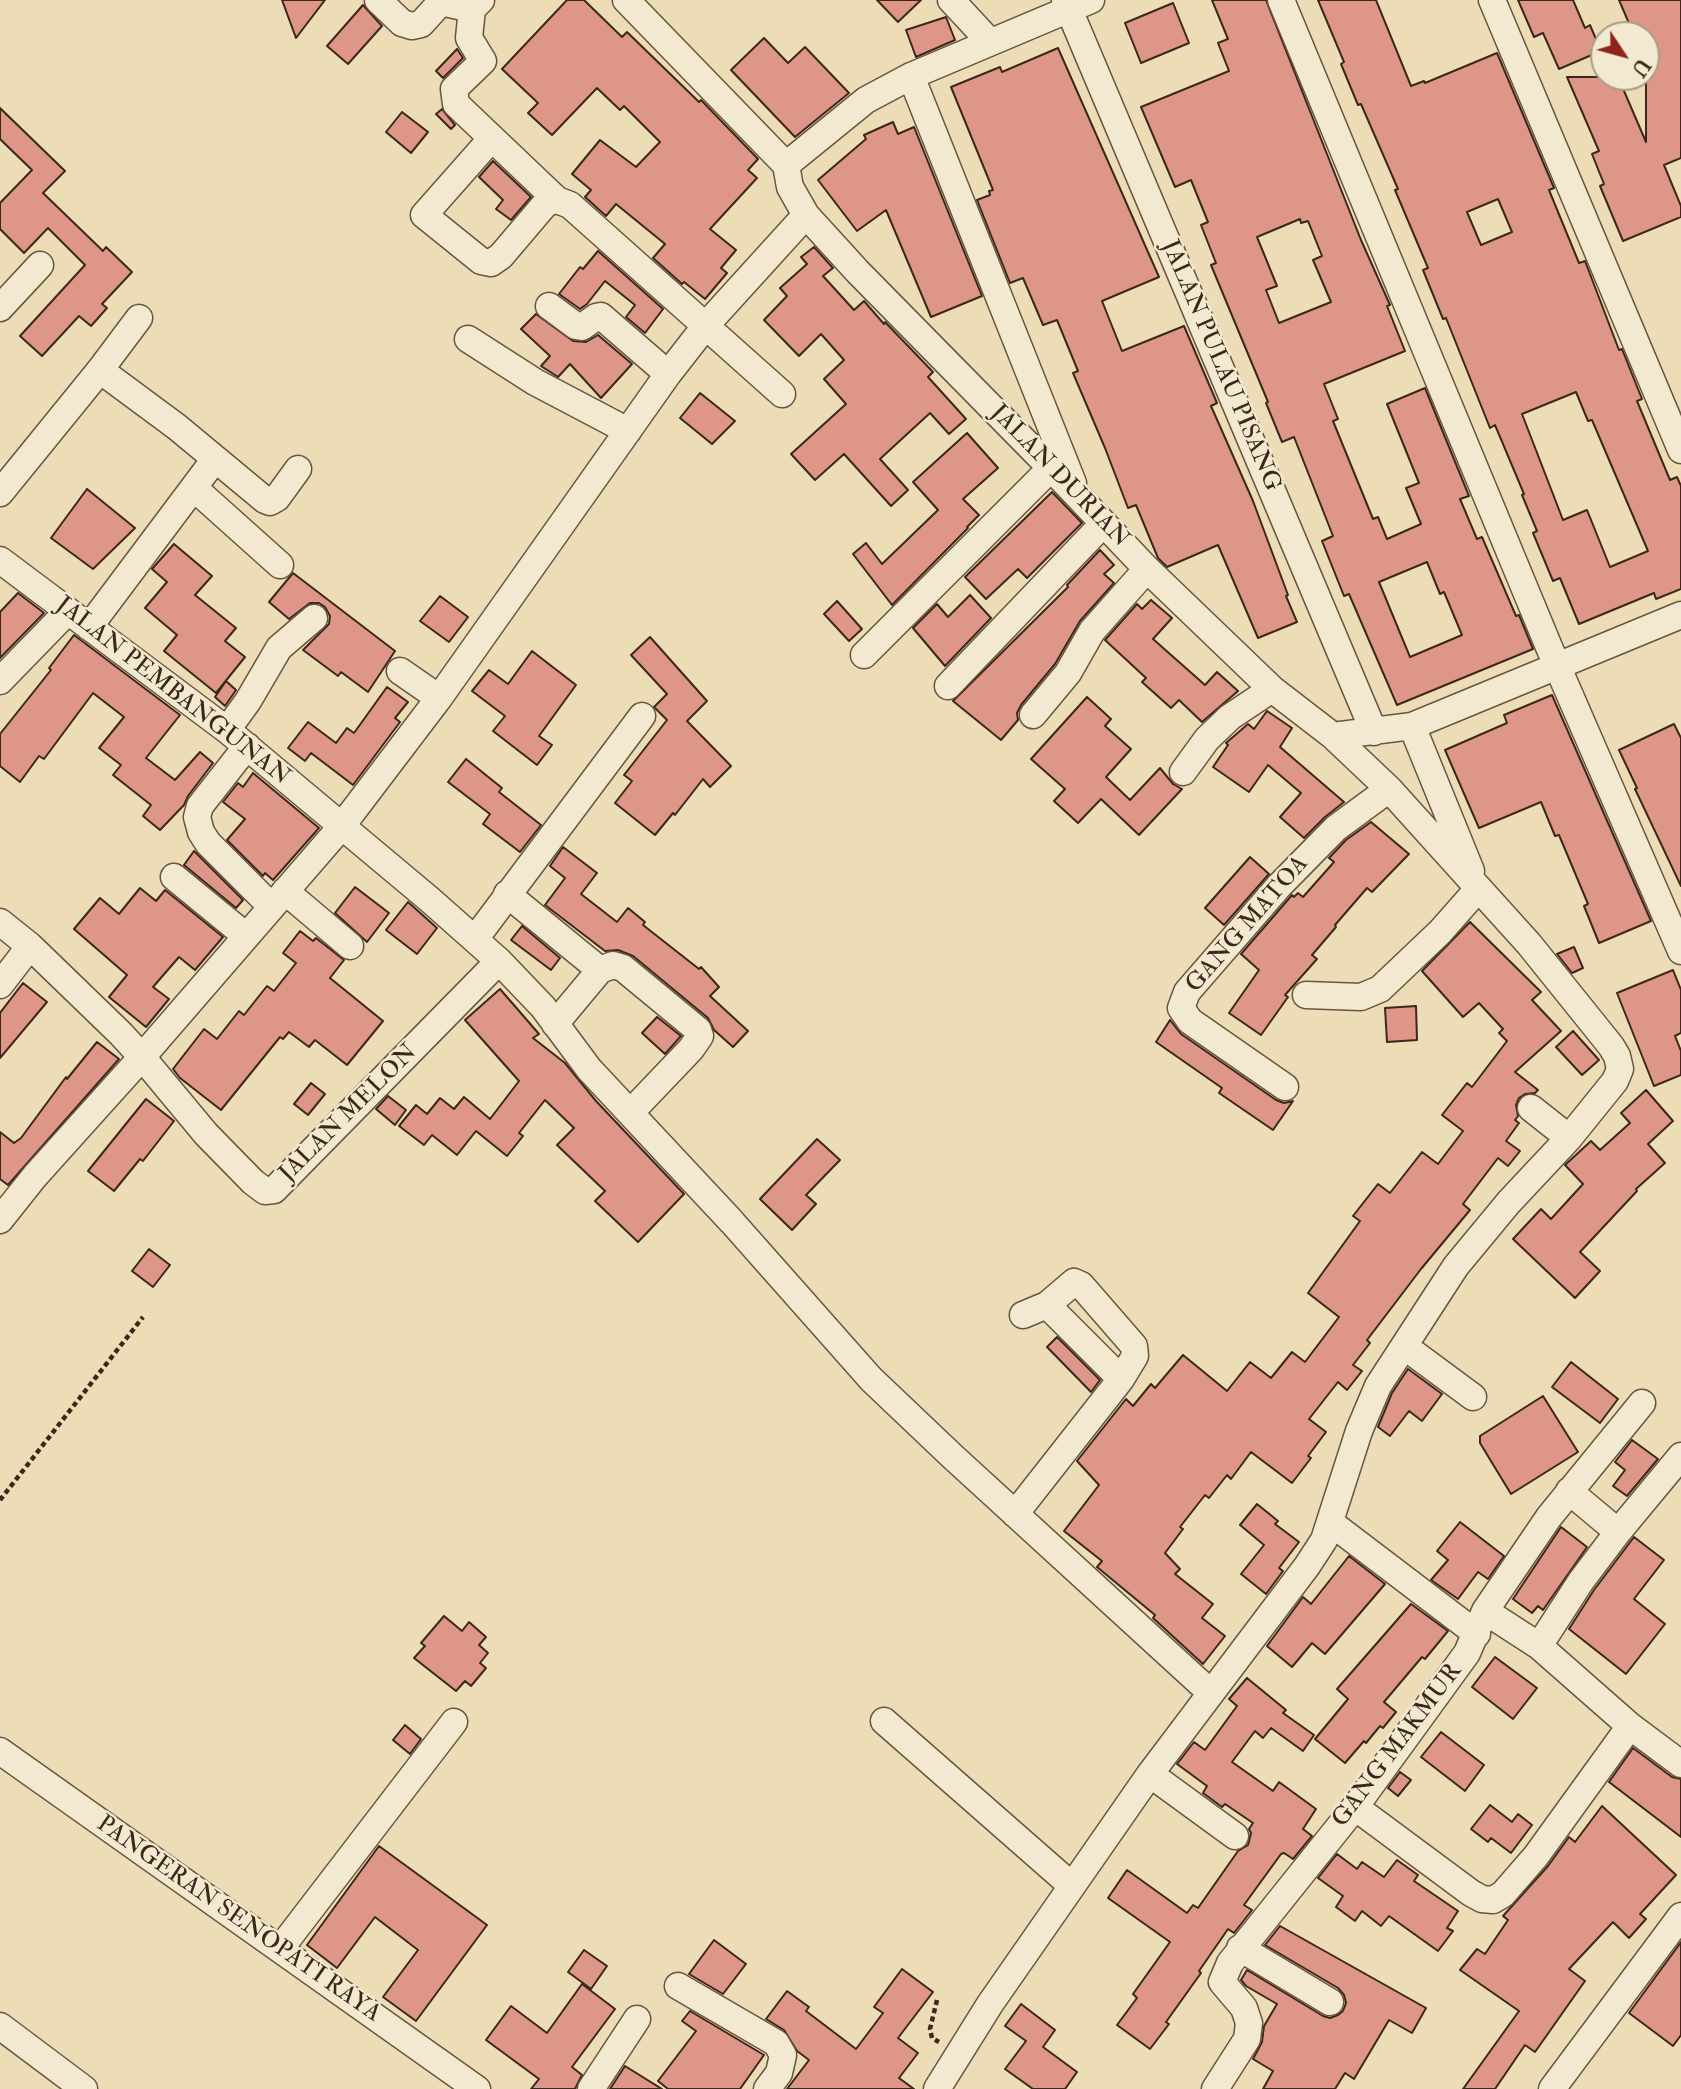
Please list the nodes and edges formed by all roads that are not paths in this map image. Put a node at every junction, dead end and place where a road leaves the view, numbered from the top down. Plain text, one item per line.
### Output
1 (378, 0) edge
2 (626, 0) edge
3 (951, 0) edge
4 (1281, 0) edge
5 (1492, 0) edge
6 (1075, 3) edge
7 (477, 4) edge
8 (990, 42) junction
9 (911, 76) junction
10 (492, 138) junction
11 (786, 165) junction
12 (557, 200) junction
13 (806, 215) junction
14 (40, 265) dead end
15 (548, 306) dead end
16 (0, 308) edge
17 (139, 318) dead end
18 (707, 324) junction
19 (467, 340) dead end
20 (100, 370) junction
21 (668, 374) junction
22 (782, 394) dead end
23 (628, 430) junction
24 (1681, 450) edge
25 (215, 459) junction
26 (298, 468) dead end
27 (1051, 468) junction
28 (194, 488) junction
29 (0, 493) edge
30 (1079, 498) junction
31 (1103, 524) junction
32 (0, 561) edge
33 (280, 565) dead end
34 (1147, 569) junction
35 (1681, 615) edge
36 (314, 618) dead end
37 (79, 619) junction
38 (864, 655) dead end
39 (1558, 667) junction
40 (400, 671) dead end
41 (0, 681) edge
42 (948, 686) dead end
43 (1272, 689) junction
44 (439, 698) junction
45 (1033, 715) dead end
46 (642, 716) dead end
47 (1412, 726) junction
48 (1374, 732) junction
49 (1333, 736) junction
50 (237, 738) junction
51 (1183, 772) dead end
52 (1389, 789) junction
53 (341, 827) junction
54 (174, 877) dead end
55 (1478, 889) junction
56 (508, 894) junction
57 (278, 899) junction
58 (0, 922) edge
59 (246, 936) junction
60 (475, 939) junction
61 (30, 946) junction
62 (350, 946) dead end
63 (1681, 951) edge
64 (499, 961) junction
65 (600, 970) junction
66 (0, 985) edge
67 (1306, 995) dead end
68 (555, 1024) junction
69 (142, 1057) junction
70 (1285, 1087) dead end
71 (1531, 1108) dead end
72 (630, 1113) junction
73 (1569, 1138) junction
74 (0, 1220) edge
75 (1404, 1346) junction
76 (1121, 1380) junction
77 (1473, 1397) dead end
78 (1642, 1403) dead end
79 (1681, 1456) edge
80 (1569, 1491) junction
81 (1014, 1514) junction
82 (1331, 1523) junction
83 (1618, 1532) junction
84 (1481, 1623) junction
85 (1539, 1646) junction
86 (1211, 1693) junction
87 (884, 1721) dead end
88 (454, 1722) dead end
89 (1630, 1726) junction
90 (0, 1751) edge
91 (1681, 1764) edge
92 (0, 1771) edge
93 (1150, 1774) junction
94 (1355, 1807) junction
95 (1235, 1836) dead end
96 (1071, 1885) junction
97 (1681, 1916) edge
98 (1240, 1948) junction
99 (280, 1949) junction
100 (678, 1986) dead end
101 (1330, 2002) dead end
102 (637, 2019) dead end
103 (0, 2026) edge
104 (84, 2089) edge
105 (449, 2089) edge
106 (477, 2089) edge
107 (591, 2089) edge
108 (767, 2089) edge
109 (937, 2089) edge
110 (1215, 2089) edge
111 (1552, 2089) edge

1 - 7 street
2 - 11 street
3 - 8 street
4 - 39 street
5 - 24 street
6 - 8 street
6 - 48 street, JALAN PULAU PISANG
7 - 10 street
8 - 9 street
9 - 11 street
9 - 30 street
10 - 12 street
10 - 12 street
11 - 13 street, JALAN DURIAN
12 - 18 street
13 - 18 street
13 - 27 street, JALAN DURIAN
14 - 16 street
15 - 21 street
17 - 20 street
18 - 21 street
18 - 22 street
19 - 23 street
20 - 25 street
20 - 29 street
21 - 23 street
23 - 44 street
25 - 26 street
25 - 28 street
27 - 30 street, JALAN DURIAN
27 - 38 street
28 - 33 street
28 - 37 street
30 - 31 street, JALAN DURIAN
31 - 34 street, JALAN DURIAN
31 - 42 street
32 - 37 street, JALAN PEMBANGUNAN
34 - 43 street, JALAN DURIAN
34 - 45 street
35 - 39 street
36 - 50 street
37 - 41 street
37 - 50 street, JALAN PEMBANGUNAN
39 - 47 street
39 - 63 street
40 - 44 street
43 - 49 street, JALAN DURIAN
43 - 51 street
44 - 53 street
46 - 56 street
47 - 48 street
47 - 55 street
48 - 49 street
49 - 52 street, JALAN DURIAN
50 - 53 street, JALAN PEMBANGUNAN
50 - 57 street
52 - 55 street, JALAN DURIAN
52 - 70 street, GANG MATOA
53 - 57 street
53 - 60 street, JALAN PEMBANGUNAN
54 - 59 street
55 - 67 street
55 - 73 street, JALAN DURIAN
56 - 60 street
56 - 65 street
57 - 59 street
57 - 62 street
58 - 61 street
59 - 69 street
60 - 64 street, JALAN PEMBANGUNAN
61 - 66 street
61 - 69 street
64 - 68 street, JALAN PEMBANGUNAN
64 - 69 street, JALAN MELON
65 - 68 street
65 - 72 street
68 - 72 street, JALAN PEMBANGUNAN
69 - 74 street
71 - 73 street
72 - 81 street, JALAN PEMBANGUNAN
73 - 75 street, JALAN DURIAN
75 - 77 street
75 - 82 street, JALAN DURIAN
76 - 76 street
76 - 81 street
78 - 80 street, GANG MAKMUR
79 - 83 street
80 - 83 street
80 - 84 street, GANG MAKMUR
81 - 86 street, JALAN PEMBANGUNAN
82 - 84 street
82 - 86 street, JALAN DURIAN
83 - 85 street
84 - 85 street
84 - 94 street, GANG MAKMUR
85 - 89 street
86 - 93 street, JALAN DURIAN
87 - 96 street
88 - 99 street
89 - 91 street
89 - 94 street
90 - 99 street, PANGERAN SENOPATI RAYA
92 - 105 street, PANGERAN SENOPATI RAYA
93 - 95 street
93 - 96 street, JALAN DURIAN
94 - 98 street, GANG MAKMUR
96 - 109 street, JALAN DURIAN
97 - 111 street
98 - 101 street
98 - 110 street, GANG MAKMUR
99 - 106 street, PANGERAN SENOPATI RAYA
100 - 108 street
102 - 107 street
103 - 104 street

